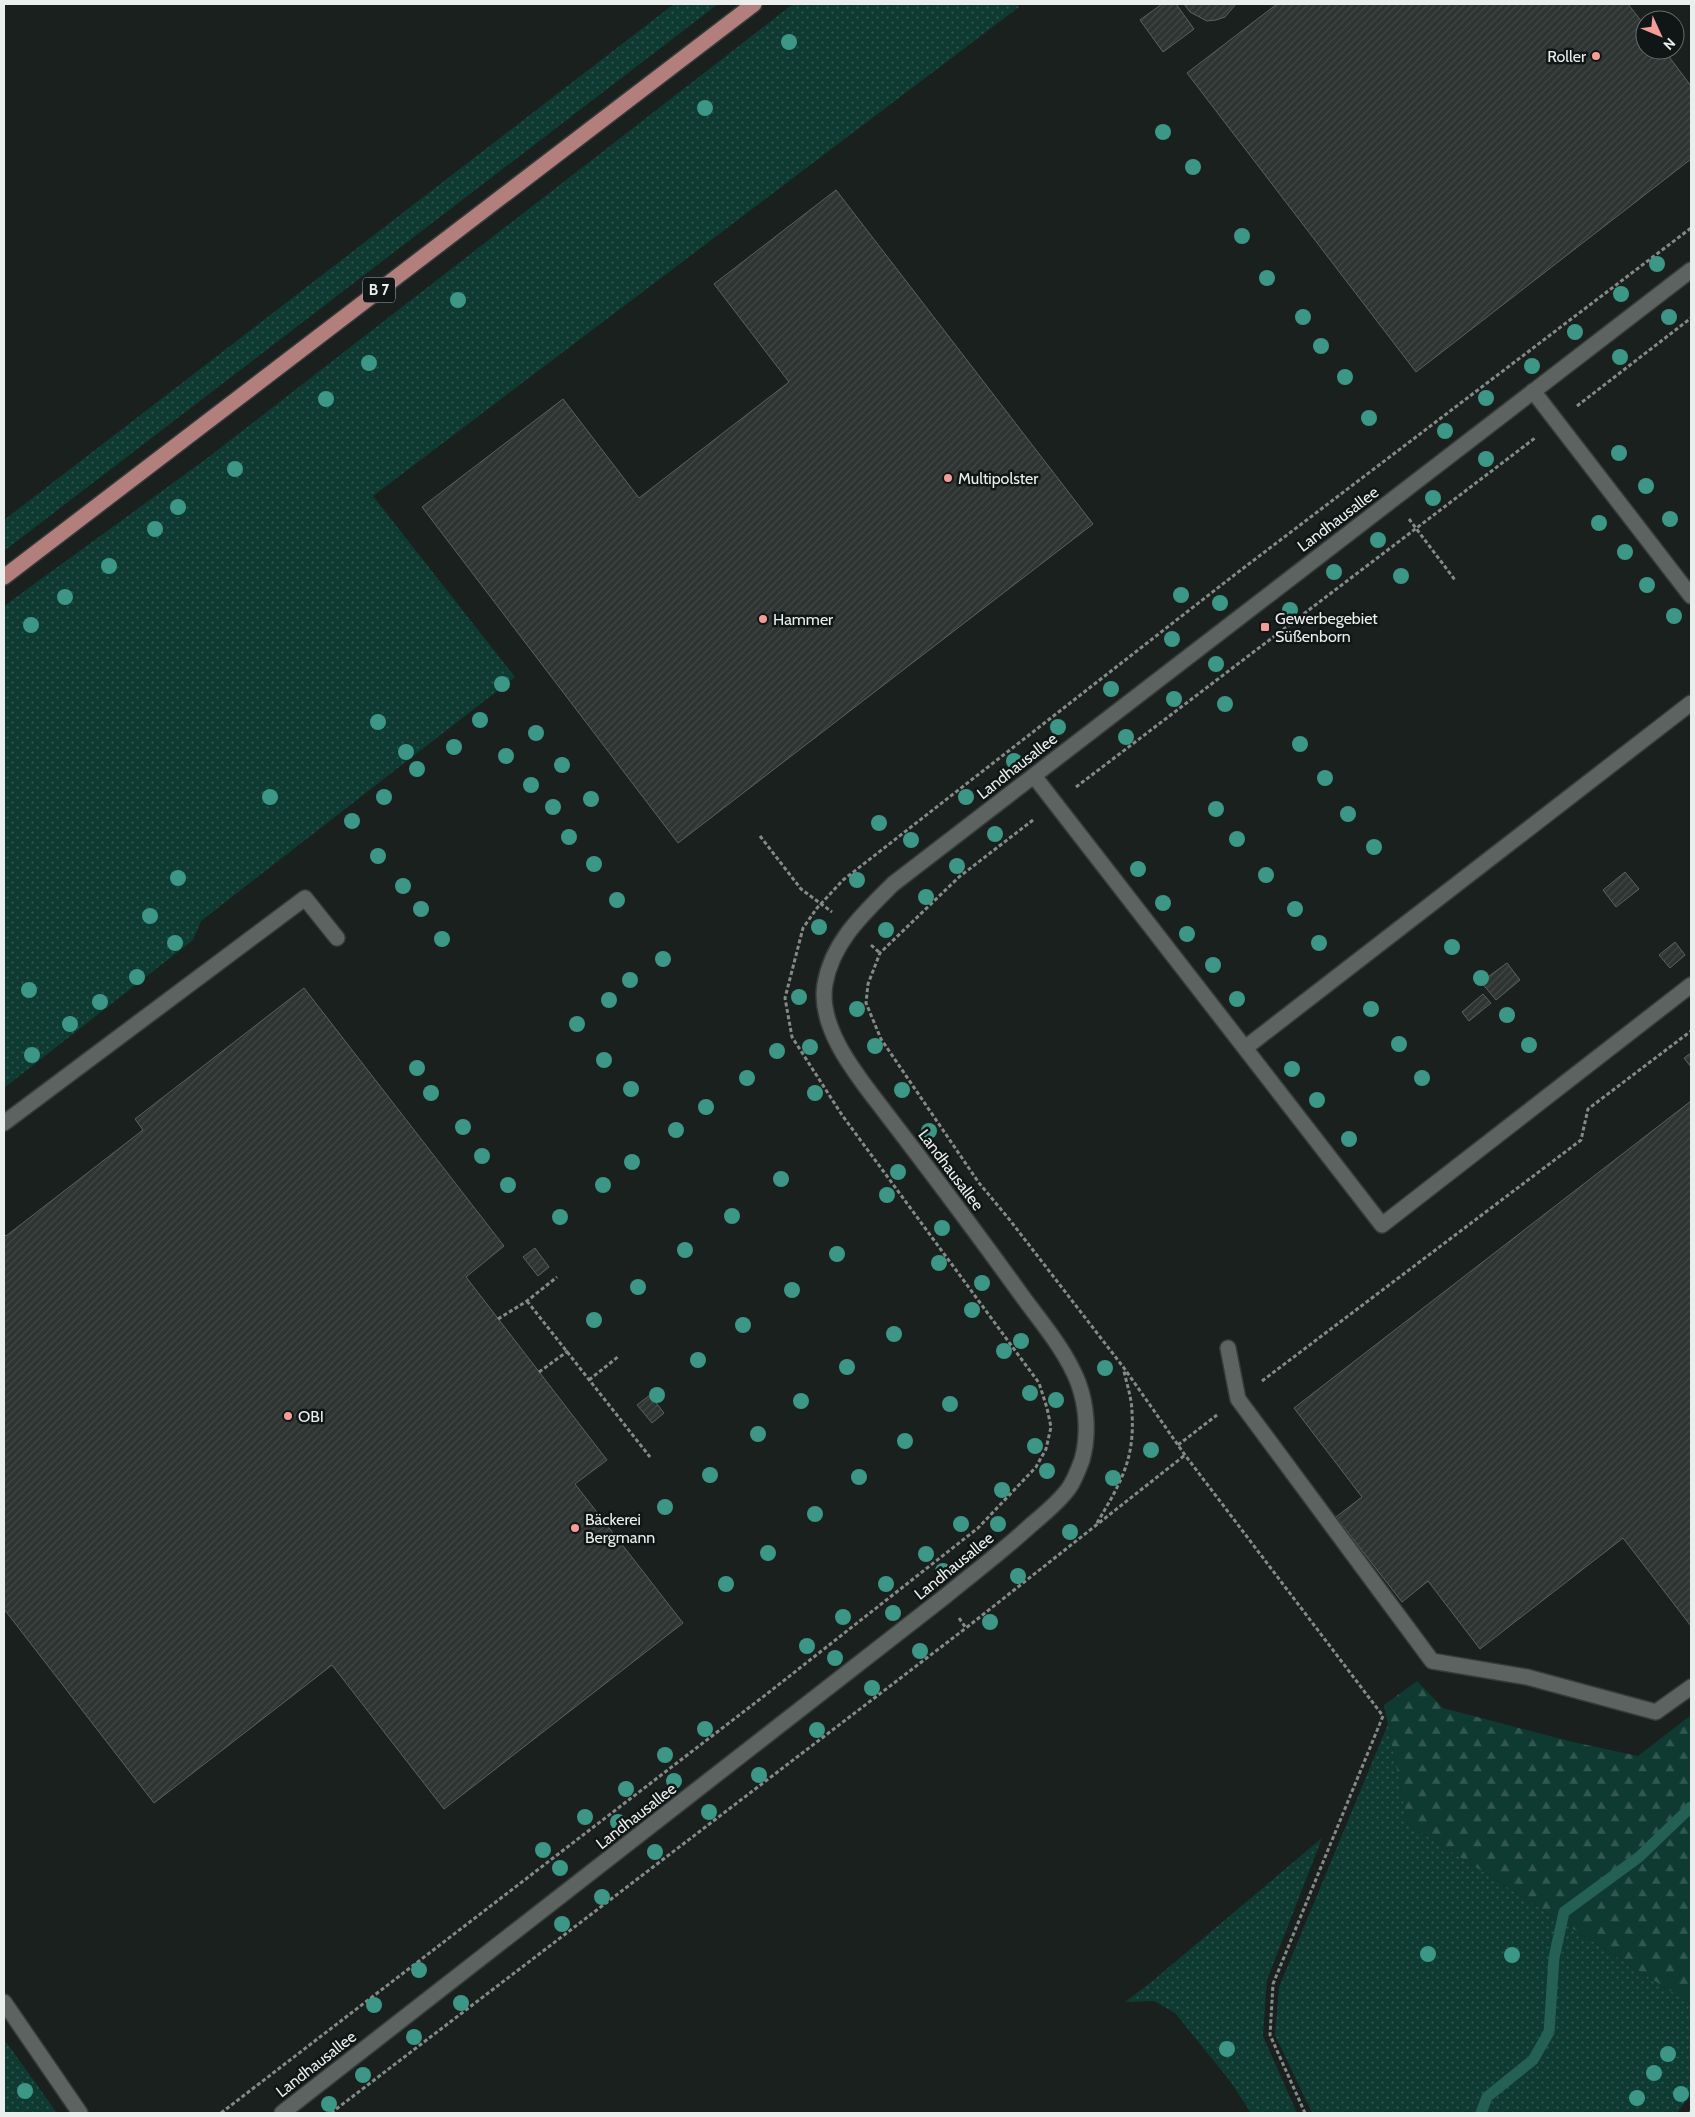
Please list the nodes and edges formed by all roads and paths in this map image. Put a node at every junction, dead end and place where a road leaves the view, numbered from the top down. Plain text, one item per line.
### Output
1 (754, 4) edge
2 (1691, 270) edge
3 (1691, 318) edge
4 (1533, 391) junction
5 (1557, 421) junction
6 (1416, 528) junction
7 (4, 577) edge
8 (1455, 580) dead end
9 (1691, 596) edge
10 (1691, 702) edge
11 (1034, 776) junction
12 (1056, 803) junction
13 (760, 836) dead end
14 (851, 928) junction
15 (337, 938) dead end
16 (880, 953) junction
17 (1691, 985) edge
18 (1691, 1031) edge
19 (1245, 1048) junction
20 (4, 1123) edge
21 (557, 1277) dead end
22 (527, 1301) junction
23 (498, 1319) dead end
24 (1228, 1348) dead end
25 (568, 1351) junction
26 (619, 1356) dead end
27 (1124, 1368) junction
28 (539, 1372) dead end
29 (590, 1380) junction
30 (1238, 1399) junction
31 (1178, 1445) junction
32 (1185, 1455) junction
33 (650, 1457) dead end
34 (1094, 1527) junction
35 (943, 1598) junction
36 (966, 1628) junction
37 (1691, 1687) edge
38 (4, 2002) edge
39 (80, 2113) edge
40 (282, 2113) edge
41 (331, 2113) edge
42 (1305, 2113) edge

1 - 7 main road, B 7
2 - 4 street, Landhausallee
3 - 5 path
4 - 5 street
4 - 11 street, Landhausallee
5 - 6 path
5 - 9 street
6 - 8 path
6 - 12 path
10 - 19 street
11 - 12 street
11 - 14 street, Landhausallee
12 - 16 path
12 - 19 street
13 - 14 path
14 - 16 path
14 - 35 street, Landhausallee
15 - 20 street
16 - 27 path
17 - 19 street
18 - 30 path
21 - 22 path
22 - 23 path
22 - 25 path
24 - 30 street
25 - 28 path
25 - 29 path
26 - 29 path
27 - 31 path
27 - 34 path
29 - 33 path
30 - 31 path
30 - 37 street
31 - 32 path
32 - 34 path
32 - 42 path
34 - 36 path
35 - 36 path
35 - 40 street, Landhausallee
36 - 41 path
38 - 39 street

